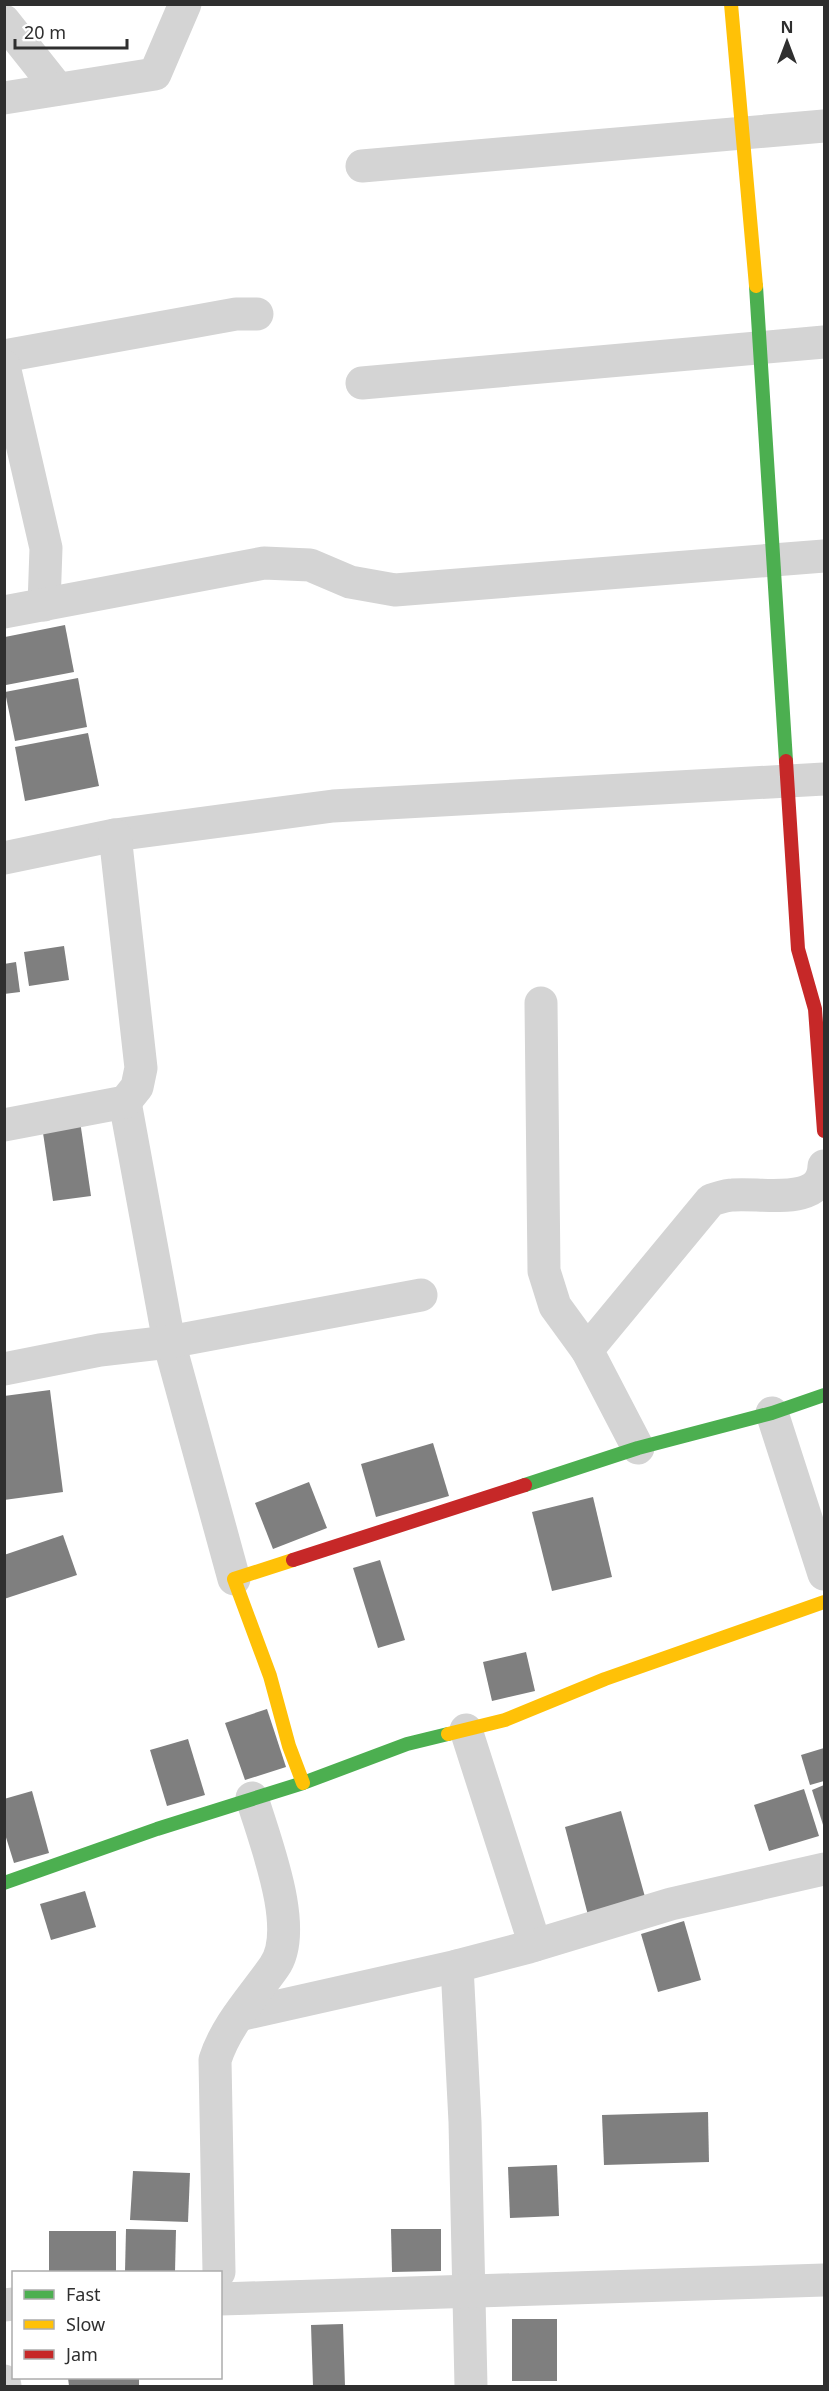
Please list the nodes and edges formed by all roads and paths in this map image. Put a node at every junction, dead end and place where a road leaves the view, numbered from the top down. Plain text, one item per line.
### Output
1 (185, 4) edge
2 (731, 4) edge
3 (4, 21) edge
4 (58, 89) junction
5 (4, 98) edge
6 (825, 126) edge
7 (743, 132) junction
8 (362, 166) dead end
9 (257, 314) dead end
10 (825, 342) edge
11 (761, 347) junction
12 (4, 356) edge
13 (4, 366) edge
14 (362, 383) dead end
15 (825, 556) edge
16 (775, 559) junction
17 (44, 605) junction
18 (4, 612) edge
19 (825, 779) edge
20 (789, 781) junction
21 (115, 835) junction
22 (4, 858) edge
23 (541, 1003) dead end
24 (125, 1102) junction
25 (4, 1125) edge
26 (825, 1131) edge
27 (825, 1166) edge
28 (421, 1295) dead end
29 (169, 1342) junction
30 (587, 1350) junction
31 (4, 1369) edge
32 (825, 1395) edge
33 (772, 1413) junction
34 (638, 1448) junction
35 (825, 1574) edge
36 (234, 1579) junction
37 (825, 1602) edge
38 (466, 1730) junction
39 (303, 1783) junction
40 (252, 1798) junction
41 (825, 1869) edge
42 (4, 1883) edge
43 (535, 1945) junction
44 (457, 1966) junction
45 (239, 2014) junction
46 (219, 2271) edge
47 (825, 2280) edge
48 (468, 2291) junction
49 (222, 2299) edge
50 (4, 2381) edge
51 (5, 2386) edge
52 (471, 2386) edge

1 - 4 street
2 - 7 street
3 - 4 street
4 - 5 street
6 - 7 street
7 - 8 street
7 - 11 street
9 - 12 street
10 - 11 street
11 - 14 street
11 - 16 street
13 - 17 street
15 - 16 street
16 - 17 street
16 - 20 street
17 - 18 street
19 - 20 street
20 - 21 street
20 - 26 street
21 - 22 street
21 - 24 street
23 - 30 street
24 - 25 street
24 - 29 street
27 - 30 street
28 - 29 street
29 - 31 street
29 - 36 street
30 - 34 street
32 - 33 street
33 - 34 street
33 - 35 street
34 - 36 street
36 - 39 street
37 - 38 street
38 - 39 street
38 - 43 street
39 - 40 street
40 - 42 street
40 - 45 street
41 - 43 street
43 - 44 street
44 - 45 street
44 - 48 street
45 - 46 street
47 - 48 street
48 - 49 street
48 - 52 street
50 - 51 street

